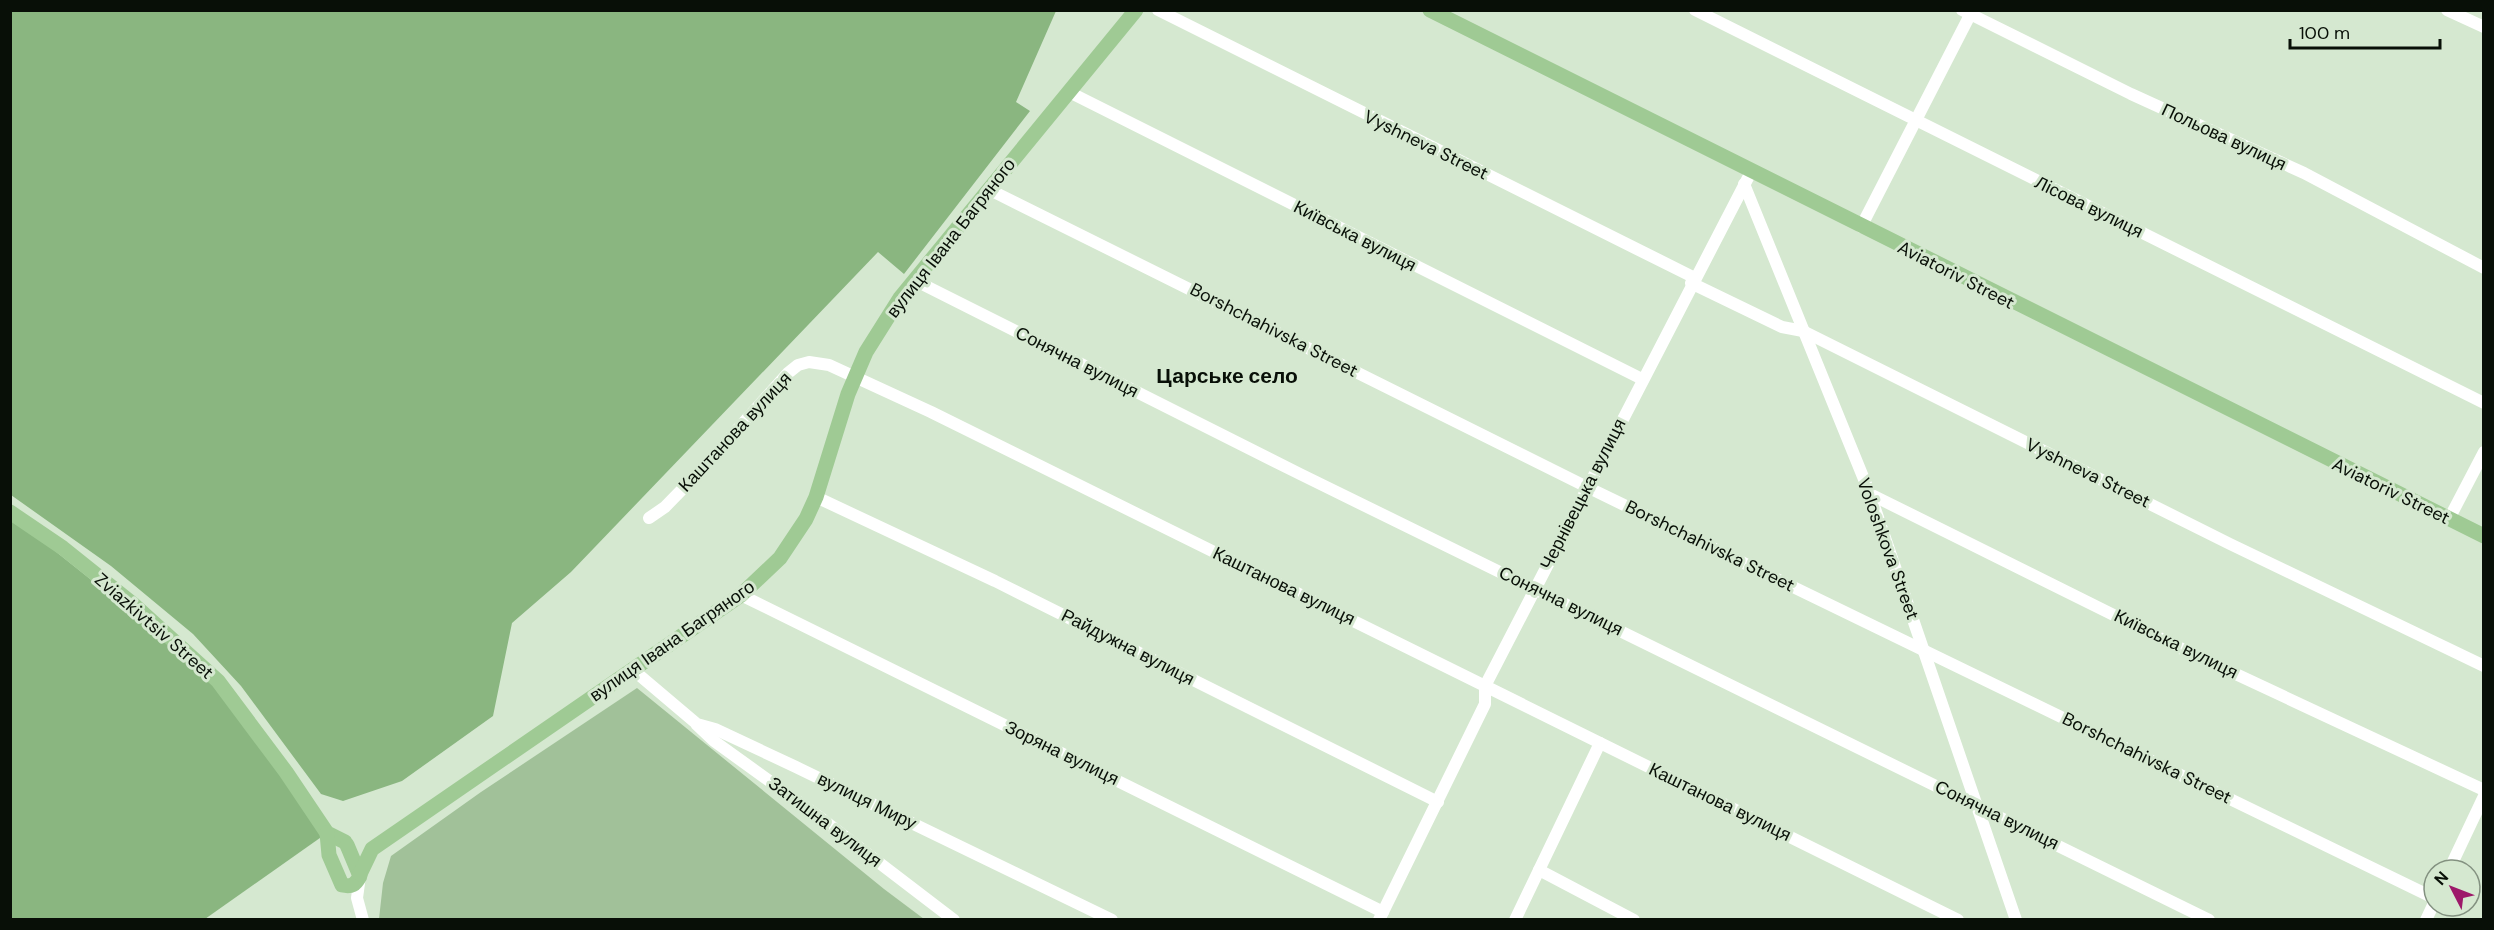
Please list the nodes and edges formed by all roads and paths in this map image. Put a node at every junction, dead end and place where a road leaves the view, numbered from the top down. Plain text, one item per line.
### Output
1 (1136, 10) edge
2 (1158, 10) edge
3 (1430, 10) edge
4 (1695, 10) edge
5 (2447, 10) edge
6 (1966, 13) edge
7 (2484, 27) edge
8 (1069, 92) junction
9 (1915, 122) junction
10 (1748, 177) junction
11 (988, 189) junction
12 (1861, 227) junction
13 (2484, 268) edge
14 (914, 280) junction
15 (1693, 280) junction
16 (1803, 332) junction
17 (856, 375) junction
18 (1642, 379) junction
19 (2484, 403) edge
20 (2484, 452) edge
21 (1587, 487) junction
22 (1870, 494) junction
23 (816, 496) junction
24 (10, 512) edge
25 (649, 518) dead end
26 (2449, 519) junction
27 (2484, 536) edge
28 (1535, 588) junction
29 (741, 595) junction
30 (1925, 651) junction
31 (2484, 666) edge
32 (632, 669) junction
33 (1485, 686) junction
34 (697, 724) junction
35 (1599, 742) junction
36 (2484, 790) edge
37 (2484, 796) edge
38 (1438, 802) junction
39 (1977, 804) junction
40 (327, 832) junction
41 (346, 844) junction
42 (372, 849) junction
43 (328, 852) junction
44 (2455, 858) edge
45 (1539, 870) junction
46 (360, 875) junction
47 (342, 885) junction
48 (2422, 895) edge
49 (357, 898) junction
50 (1381, 916) edge
51 (363, 920) edge
52 (954, 920) edge
53 (1112, 920) edge
54 (1515, 920) edge
55 (1634, 920) edge
56 (1958, 920) edge
57 (2016, 920) edge
58 (2209, 920) edge

1 - 8 main road, вулиця Івана Багряного
2 - 15 street, Vyshneva Street
3 - 10 main road, Aviatoriv Street
4 - 9 street, Лісова вулиця
5 - 7 street
6 - 9 street
6 - 13 street, Польова вулиця
8 - 11 main road, вулиця Івана Багряного
8 - 18 street, Київська вулиця
9 - 12 street
9 - 19 street, Лісова вулиця
10 - 12 main road, Aviatoriv Street
10 - 15 street, Чернівецька вулиця
10 - 16 street, Voloshkova Street
11 - 14 main road, вулиця Івана Багряного
11 - 21 street, Borshchahivska Street
12 - 26 main road, Aviatoriv Street
14 - 17 main road, вулиця Івана Багряного
14 - 28 street, Сонячна вулиця
15 - 16 street, Vyshneva Street
15 - 18 street, Чернівецька вулиця
16 - 22 street, Voloshkova Street
16 - 31 street, Vyshneva Street
17 - 23 main road, вулиця Івана Багряного
17 - 25 street, Каштанова вулиця
17 - 33 street, Каштанова вулиця
18 - 21 street, Чернівецька вулиця
20 - 26 street
21 - 28 street, Чернівецька вулиця
21 - 30 street, Borshchahivska Street
22 - 30 street, Voloshkova Street
22 - 36 street, Київська вулиця
23 - 29 main road, вулиця Івана Багряного
23 - 38 street, Райдужна вулиця
24 - 40 main road, Zviazkivtsiv Street
26 - 27 main road, Aviatoriv Street
28 - 33 street, Чернівецька вулиця
28 - 39 street, Сонячна вулиця
29 - 32 main road, вулиця Івана Багряного
29 - 50 street, Зоряна вулиця
30 - 39 street, Voloshkova Street
30 - 48 street, Borshchahivska Street
32 - 34 street, вулиця Миру
32 - 42 main road, вулиця Івана Багряного
33 - 35 street, Каштанова вулиця
33 - 38 street, Чернівецька вулиця
34 - 52 street, Затишна вулиця
34 - 53 street, вулиця Миру
35 - 45 street
35 - 56 street, Каштанова вулиця
37 - 44 street
38 - 50 street, Чернівецька вулиця
39 - 57 street, Voloshkova Street
39 - 58 street, Сонячна вулиця
40 - 41 main road, Zviazkivtsiv Street
40 - 43 main road
41 - 42 main road
41 - 43 main road
41 - 46 main road
42 - 46 main road, вулиця Івана Багряного
43 - 47 main road
45 - 54 street
45 - 55 street
46 - 47 main road
46 - 49 street
47 - 49 street
49 - 51 street

